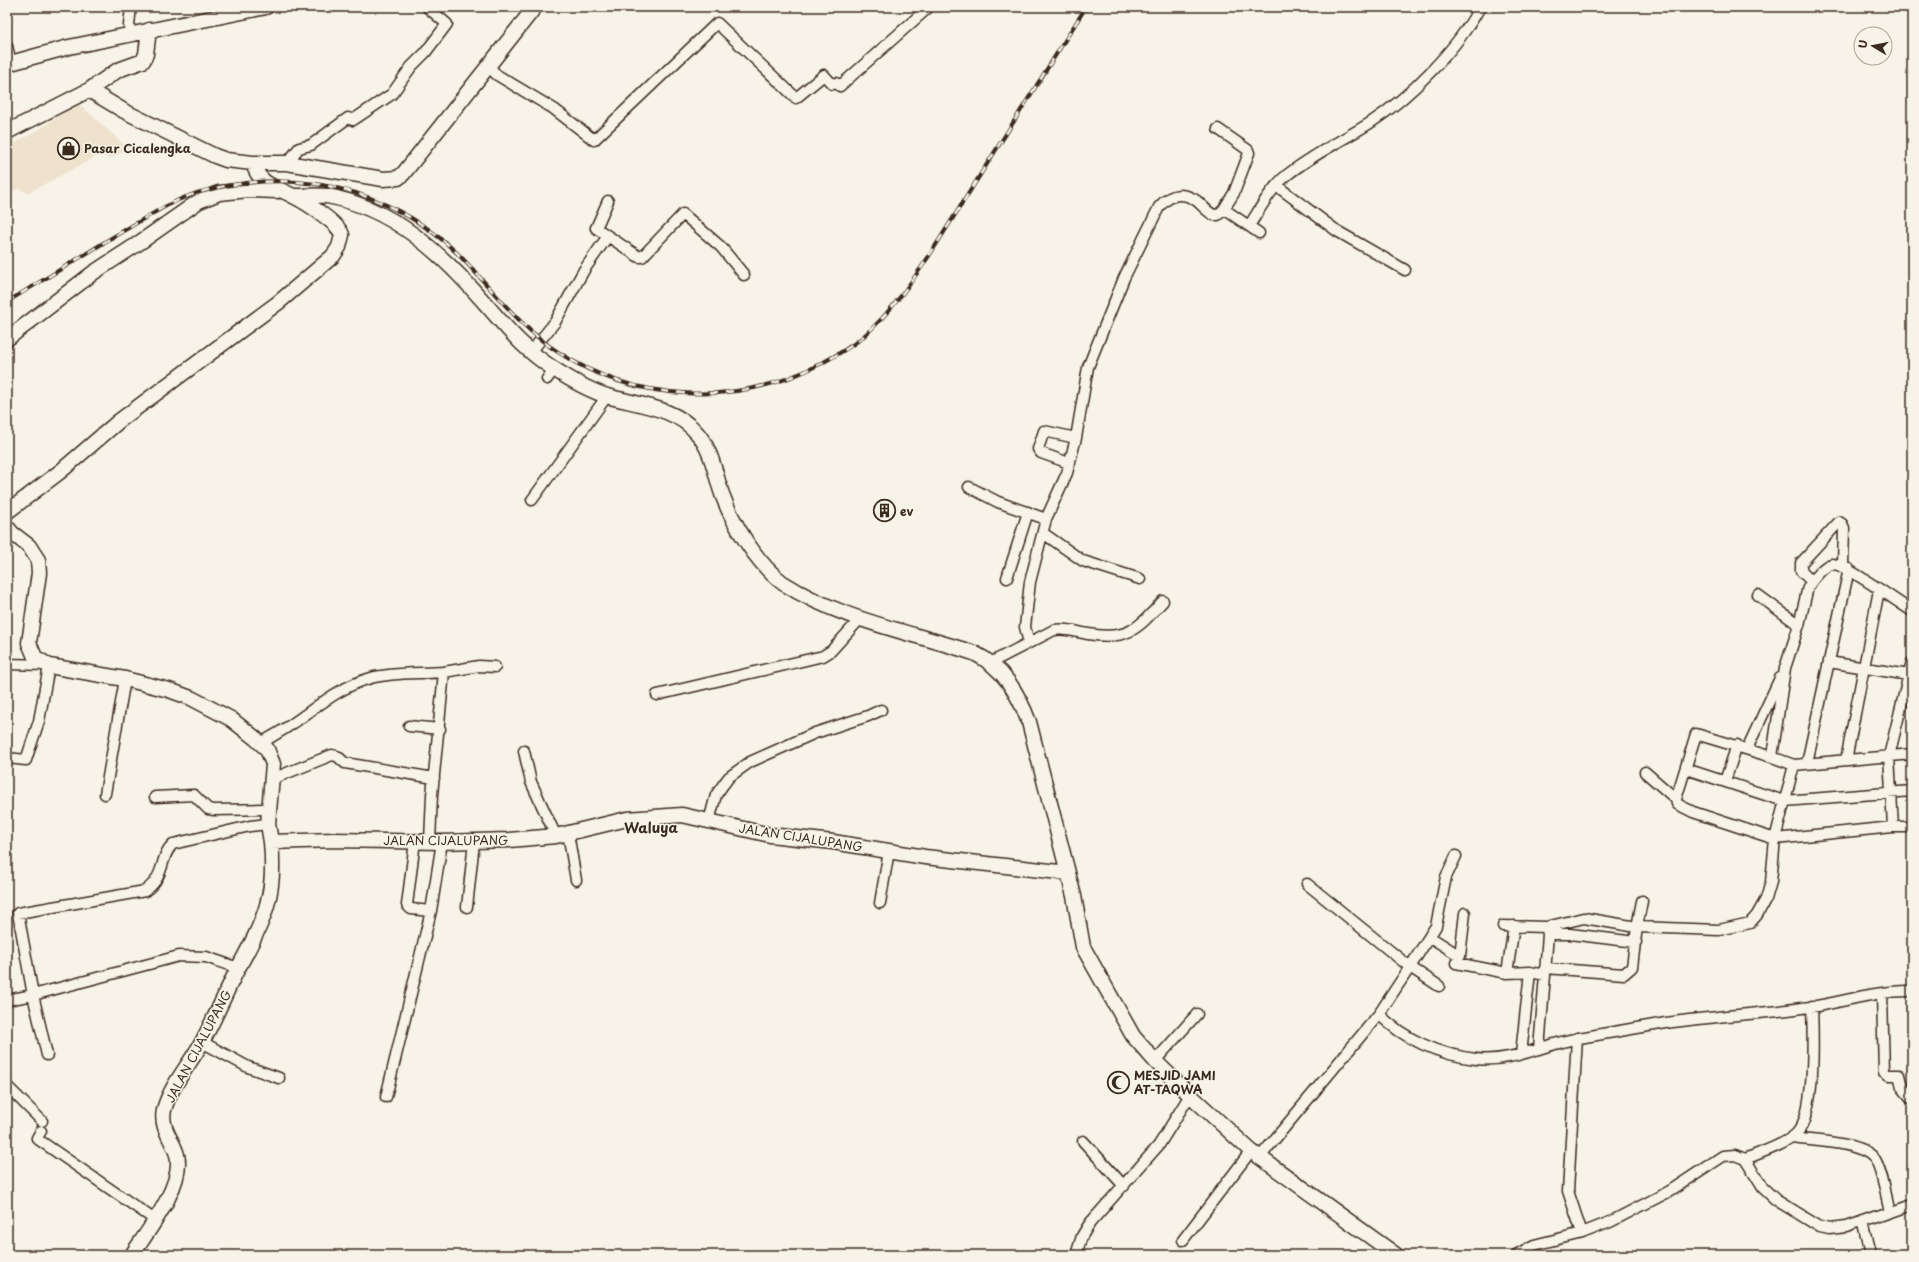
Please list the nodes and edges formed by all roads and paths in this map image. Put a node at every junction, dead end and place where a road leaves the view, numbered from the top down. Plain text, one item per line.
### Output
1 (131, 7) edge
2 (266, 7) edge
3 (427, 7) edge
4 (535, 7) edge
5 (928, 7) edge
6 (1480, 7) edge
7 (149, 30) junction
8 (130, 34) junction
9 (7, 46) edge
10 (9, 63) edge
11 (488, 66) junction
12 (89, 90) junction
13 (1218, 129) dead end
14 (7, 132) edge
15 (254, 163) junction
16 (286, 163) junction
17 (1277, 186) junction
18 (280, 191) junction
19 (294, 196) junction
20 (608, 202) dead end
21 (1224, 209) junction
22 (1249, 226) junction
23 (1259, 233) dead end
24 (608, 236) junction
25 (1405, 270) dead end
26 (744, 275) dead end
27 (7, 338) edge
28 (530, 353) junction
29 (607, 396) junction
30 (1076, 438) junction
31 (1069, 463) junction
32 (969, 487) dead end
33 (532, 500) dead end
34 (7, 512) edge
35 (1028, 512) junction
36 (1046, 518) junction
37 (7, 526) edge
38 (1043, 533) junction
39 (1846, 568) junction
40 (1007, 578) dead end
41 (1140, 579) dead end
42 (1811, 581) junction
43 (1879, 590) junction
44 (1758, 595) dead end
45 (1163, 601) dead end
46 (1912, 611) edge
47 (860, 619) junction
48 (1799, 624) junction
49 (1029, 642) junction
50 (1829, 662) junction
51 (1912, 662) edge
52 (990, 663) junction
53 (7, 664) edge
54 (48, 665) junction
55 (495, 667) dead end
56 (1785, 668) junction
57 (1864, 668) junction
58 (444, 672) junction
59 (1909, 675) junction
60 (125, 679) junction
61 (657, 695) dead end
62 (881, 710) dead end
63 (409, 726) dead end
64 (440, 729) junction
65 (261, 743) junction
66 (1737, 745) junction
67 (1747, 749) junction
68 (524, 751) dead end
69 (1912, 754) edge
70 (1889, 756) junction
71 (1772, 757) junction
72 (7, 758) edge
73 (1846, 760) junction
74 (1807, 763) junction
75 (1794, 765) junction
76 (1686, 769) junction
77 (1645, 772) dead end
78 (434, 778) junction
79 (272, 780) junction
80 (1725, 781) junction
81 (1912, 791) edge
82 (1892, 792) junction
83 (105, 794) dead end
84 (154, 797) dead end
85 (1676, 799) junction
86 (1784, 801) junction
87 (269, 809) junction
88 (709, 821) junction
89 (268, 824) junction
90 (1894, 827) junction
91 (1912, 827) edge
92 (562, 835) junction
93 (1775, 839) junction
94 (415, 841) junction
95 (436, 841) junction
96 (271, 842) junction
97 (474, 842) junction
98 (889, 851) junction
99 (1456, 856) dead end
100 (1068, 873) junction
101 (576, 880) dead end
102 (1307, 884) dead end
103 (1642, 901) dead end
104 (880, 903) dead end
105 (467, 907) dead end
106 (431, 911) junction
107 (1465, 913) dead end
108 (1503, 926) dead end
109 (1514, 926) junction
110 (1636, 926) junction
111 (1547, 930) junction
112 (1430, 937) junction
113 (1636, 942) junction
114 (1456, 964) dead end
115 (1410, 967) junction
116 (238, 968) junction
117 (1545, 971) junction
118 (1530, 972) junction
119 (1507, 973) junction
120 (1439, 986) dead end
121 (1912, 991) edge
122 (33, 994) junction
123 (1882, 994) junction
124 (7, 1000) edge
125 (1812, 1006) junction
126 (1197, 1014) dead end
127 (1379, 1014) junction
128 (1577, 1038) junction
129 (202, 1042) junction
130 (1539, 1049) junction
131 (1521, 1054) junction
132 (47, 1055) dead end
133 (1155, 1061) junction
134 (279, 1078) dead end
135 (7, 1086) edge
136 (1190, 1095) junction
137 (386, 1097) dead end
138 (1912, 1099) edge
139 (1792, 1138) junction
140 (1083, 1142) dead end
141 (1255, 1154) junction
142 (1745, 1159) junction
143 (1124, 1186) junction
144 (1912, 1204) edge
145 (1890, 1212) junction
146 (155, 1220) junction
147 (1863, 1220) junction
148 (1582, 1233) junction
149 (1183, 1240) dead end
150 (132, 1255) edge
151 (1076, 1255) edge
152 (1396, 1255) edge
153 (1516, 1255) edge
154 (1871, 1255) edge

1 - 8 street
2 - 7 street
3 - 16 street
4 - 11 street
5 - 11 street
6 - 17 street
7 - 8 street
7 - 12 street
8 - 10 street
9 - 10 street
11 - 16 street
12 - 14 street
12 - 15 street
13 - 21 street
15 - 16 street
15 - 18 street
17 - 22 street
17 - 25 street
18 - 19 street
18 - 27 street
19 - 28 street
19 - 34 street
20 - 24 street
21 - 22 street
21 - 30 street
22 - 23 street
24 - 26 street
24 - 28 street
28 - 29 street
29 - 33 street
29 - 47 street
30 - 31 street
30 - 31 street
31 - 36 street
32 - 35 street
35 - 36 street
35 - 40 street
36 - 38 street
37 - 54 street
38 - 41 street
38 - 49 street
39 - 42 street
39 - 42 street
39 - 43 street
39 - 50 street
42 - 48 street
43 - 46 street
43 - 57 street
44 - 48 street
45 - 49 street
47 - 52 street
47 - 61 street
48 - 56 street
49 - 52 street
50 - 57 street
50 - 74 street
51 - 59 street
52 - 100 street
53 - 54 street
54 - 60 street
54 - 72 street
55 - 58 street
56 - 67 street
56 - 71 street
57 - 59 street
57 - 73 street
58 - 64 street
58 - 65 street
59 - 70 street
60 - 65 street
60 - 83 street
62 - 88 street
63 - 64 street
64 - 78 street
65 - 79 street
66 - 67 street
66 - 76 street
66 - 80 street
67 - 71 street
68 - 92 street
69 - 70 street
70 - 73 street
70 - 82 street
71 - 75 street
73 - 74 street
74 - 75 street
75 - 86 street
76 - 80 street
76 - 85 street
77 - 85 street
78 - 79 street
78 - 95 street
79 - 87 street
80 - 86 street
81 - 82 street
82 - 86 street
82 - 90 street
84 - 87 street
85 - 93 street
86 - 93 street
87 - 89 street
88 - 92 street, JALAN CIJALUPANG
88 - 98 street, JALAN CIJALUPANG
89 - 96 street
89 - 122 street
90 - 91 street
90 - 93 street
92 - 97 street, JALAN CIJALUPANG
92 - 101 street
93 - 110 street
94 - 95 street, JALAN CIJALUPANG
94 - 96 street, JALAN CIJALUPANG
94 - 106 street
95 - 97 street, JALAN CIJALUPANG
95 - 106 street
96 - 116 street, JALAN CIJALUPANG
97 - 105 street
98 - 100 street, JALAN CIJALUPANG
98 - 104 street
99 - 112 street
100 - 133 street
102 - 115 street
103 - 110 street
106 - 137 street
107 - 112 street
108 - 109 street
109 - 111 street
109 - 119 street
110 - 111 street
110 - 113 street
111 - 113 street
111 - 117 street
112 - 115 street
113 - 117 street
114 - 119 street
115 - 120 street
115 - 127 street
116 - 122 street
116 - 129 street, JALAN CIJALUPANG
117 - 118 street
117 - 130 street
118 - 119 street
118 - 131 street
121 - 123 street
122 - 124 street
122 - 132 street
123 - 125 street
123 - 138 street
125 - 128 street
125 - 139 street
126 - 133 street
127 - 131 street
127 - 141 street
128 - 130 street
128 - 148 street
129 - 134 street
129 - 146 street, JALAN CIJALUPANG
130 - 131 street
133 - 136 street
135 - 146 street
136 - 141 street
136 - 143 street
139 - 142 street
139 - 145 street
140 - 143 street
141 - 149 street
141 - 152 street
142 - 147 street
142 - 148 street
143 - 151 street
144 - 145 street
145 - 147 street
146 - 150 street, JALAN CIJALUPANG
147 - 154 street
148 - 153 street

